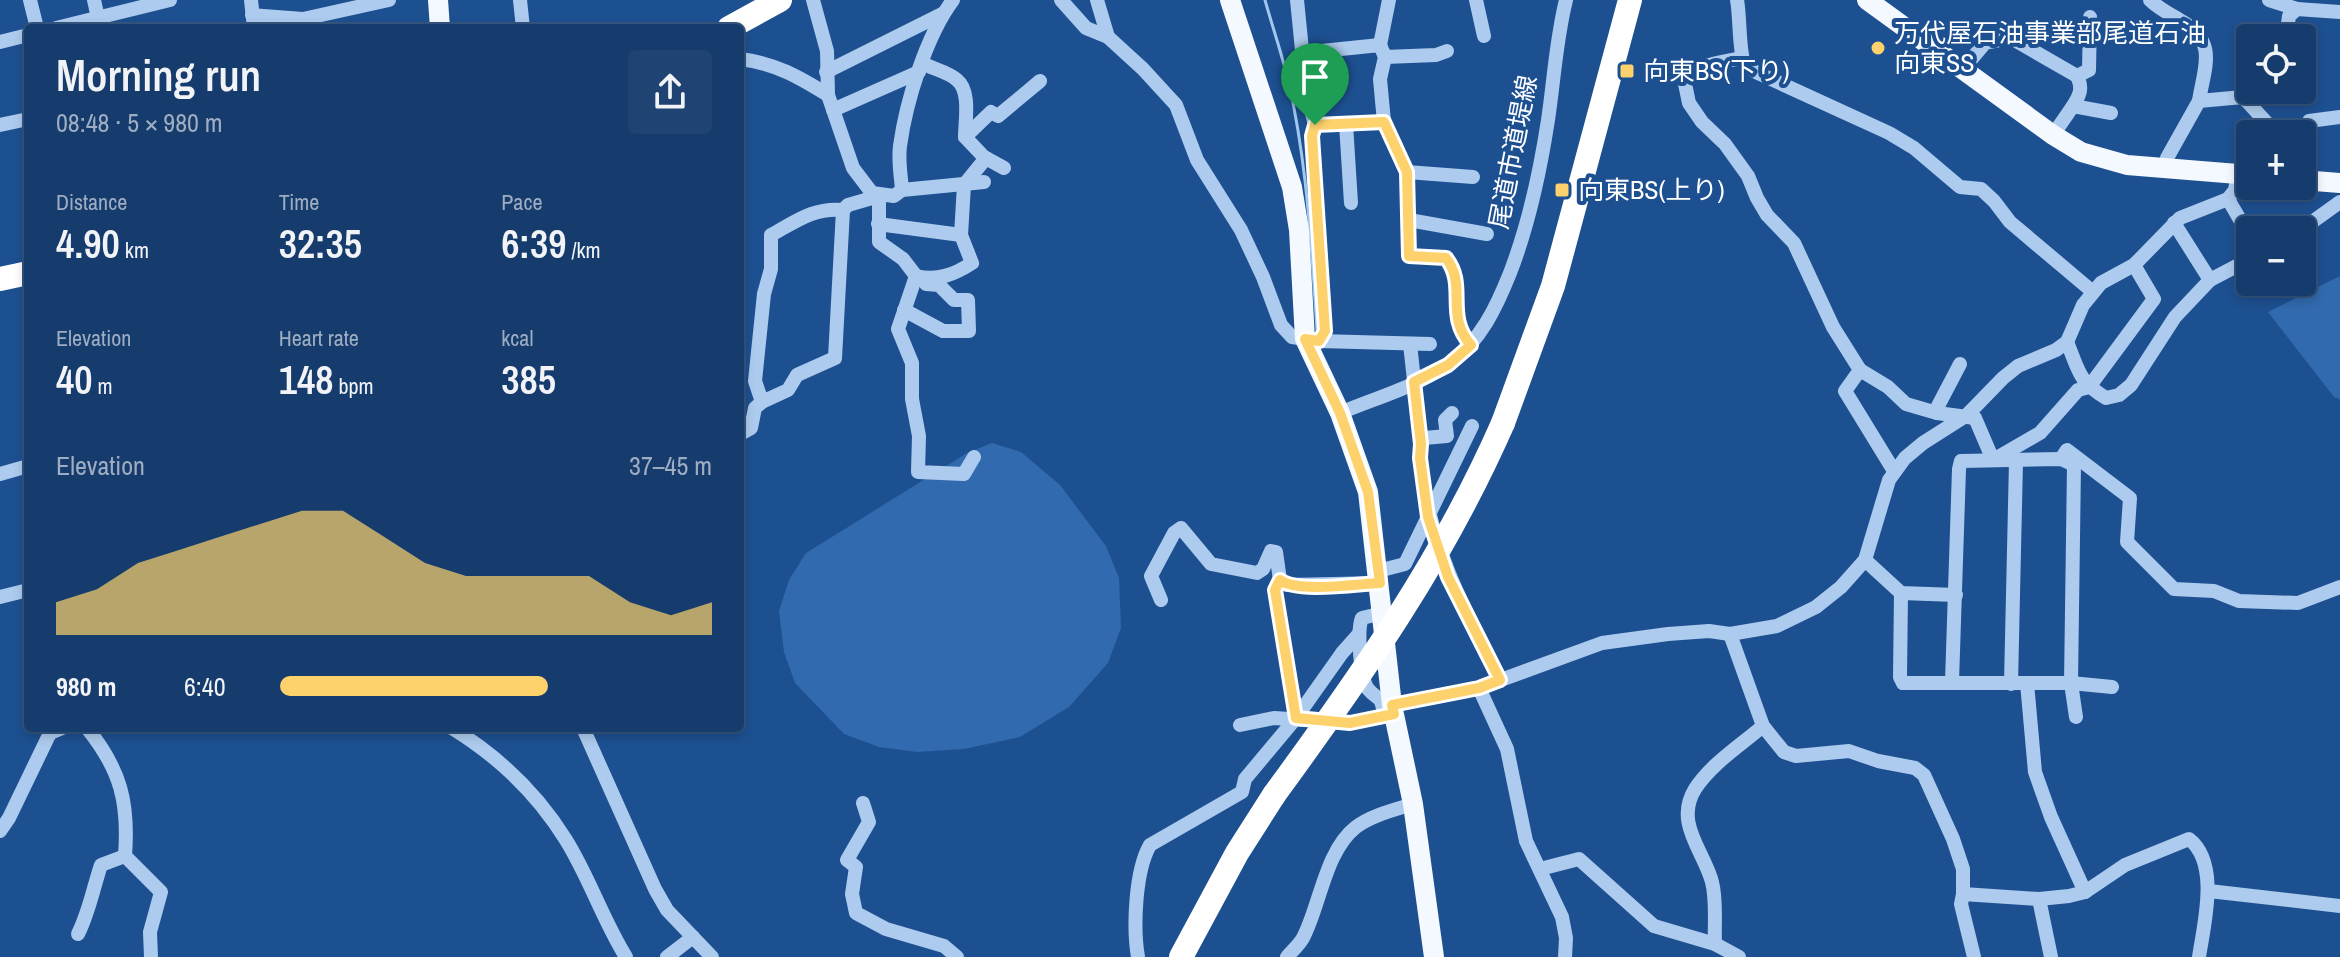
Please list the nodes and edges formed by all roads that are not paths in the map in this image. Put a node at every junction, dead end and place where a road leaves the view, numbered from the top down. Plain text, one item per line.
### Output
1 (30, 0) edge
2 (94, 0) edge
3 (389, 0) edge
4 (438, 0) edge
5 (520, 0) edge
6 (780, 0) edge
7 (813, 0) edge
8 (953, 0) edge
9 (1061, 0) edge
10 (1097, 0) edge
11 (1230, 0) edge
12 (1297, 0) edge
13 (1389, 0) edge
14 (1476, 0) edge
15 (1566, 0) edge
16 (1630, 0) edge
17 (1737, 0) edge
18 (1867, 0) edge
19 (2150, 0) edge
20 (2269, 0) edge
21 (162, 1) edge
22 (2297, 9) junction
23 (2340, 12) edge
24 (252, 14) edge
25 (942, 14) junction
26 (2090, 17) dead end
27 (98, 18) junction
28 (36, 24) edge
29 (73, 24) edge
30 (440, 24) edge
31 (523, 24) edge
32 (736, 24) edge
33 (2288, 24) edge
34 (24, 36) edge
35 (1484, 36) dead end
36 (1108, 37) junction
37 (0, 42) edge
38 (1382, 51) junction
39 (1447, 51) dead end
40 (1302, 53) junction
41 (1742, 58) junction
42 (744, 60) edge
43 (920, 67) junction
44 (1963, 69) junction
45 (826, 72) junction
46 (2077, 76) junction
47 (1040, 81) dead end
48 (2236, 98) edge
49 (2199, 101) junction
50 (831, 102) junction
51 (2249, 104) edge
52 (2073, 106) junction
53 (2111, 113) dead end
54 (2340, 117) edge
55 (24, 120) edge
56 (2264, 120) edge
57 (2316, 120) edge
58 (1384, 122) junction
59 (1346, 124) junction
60 (0, 125) edge
61 (1315, 125) junction
62 (2053, 135) junction
63 (965, 137) junction
64 (986, 158) junction
65 (1004, 168) dead end
66 (2165, 168) junction
67 (1407, 172) junction
68 (2236, 174) edge
69 (1473, 177) dead end
70 (2316, 179) edge
71 (984, 182) dead end
72 (2340, 183) edge
73 (964, 185) junction
74 (2236, 188) edge
75 (902, 190) junction
76 (879, 196) junction
77 (2228, 199) junction
78 (2340, 202) edge
79 (1351, 203) dead end
80 (843, 210) junction
81 (2238, 216) edge
82 (2316, 219) edge
83 (1409, 220) junction
84 (2174, 223) junction
85 (878, 224) junction
86 (1487, 234) dead end
87 (961, 235) junction
88 (2134, 265) junction
89 (2236, 266) edge
90 (24, 274) edge
91 (0, 279) edge
92 (915, 280) junction
93 (2210, 280) junction
94 (2093, 292) junction
95 (904, 310) junction
96 (1312, 340) junction
97 (2067, 342) junction
98 (1410, 344) junction
99 (1430, 344) dead end
100 (1471, 345) junction
101 (1960, 364) dead end
102 (1860, 370) junction
103 (1414, 382) junction
104 (2089, 387) junction
105 (762, 402) junction
106 (1340, 413) junction
107 (1452, 413) dead end
108 (1937, 413) junction
109 (1967, 415) junction
110 (1472, 426) dead end
111 (744, 432) edge
112 (1421, 444) junction
113 (974, 457) dead end
114 (2061, 459) junction
115 (1993, 460) junction
116 (2016, 461) junction
117 (24, 467) edge
118 (1894, 471) junction
119 (0, 474) edge
120 (1428, 517) junction
121 (1865, 560) junction
122 (1379, 577) junction
123 (1280, 580) junction
124 (2340, 587) edge
125 (24, 591) edge
126 (1901, 593) junction
127 (1956, 595) junction
128 (0, 597) edge
129 (1161, 600) dead end
130 (1383, 613) junction
131 (1730, 634) junction
132 (1358, 635) junction
133 (1500, 680) junction
134 (1952, 682) junction
135 (2027, 683) junction
136 (2071, 683) junction
137 (2011, 684) junction
138 (2112, 687) dead end
139 (1479, 688) junction
140 (1390, 711) junction
141 (2076, 717) dead end
142 (1296, 718) junction
143 (1240, 725) dead end
144 (1763, 726) junction
145 (52, 732) edge
146 (90, 732) edge
147 (458, 732) edge
148 (585, 732) edge
149 (863, 803) dead end
150 (1413, 804) junction
151 (0, 831) edge
152 (125, 856) junction
153 (1540, 869) junction
154 (2209, 891) junction
155 (2085, 892) junction
156 (1963, 894) junction
157 (2039, 899) junction
158 (2340, 906) edge
159 (78, 934) dead end
160 (693, 937) junction
161 (1715, 944) junction
162 (151, 957) edge
163 (626, 957) edge
164 (667, 957) edge
165 (712, 957) edge
166 (957, 957) edge
167 (1138, 957) edge
168 (1181, 957) edge
169 (1287, 957) edge
170 (1434, 957) edge
171 (1565, 957) edge
172 (1739, 957) edge
173 (1974, 957) edge
174 (2051, 957) edge
175 (2199, 957) edge

1 - 28 street
2 - 27 street
3 - 24 street
4 - 30 main road
5 - 31 street
6 - 32 highway
7 - 45 street
8 - 25 street
9 - 36 street
10 - 36 street
11 - 96 main road
12 - 40 street
13 - 38 street
14 - 35 street
15 - 100 street, 尾道市道堤線
16 - 168 highway, bridge
17 - 41 street
18 - 44 main road
19 - 49 street
20 - 22 street
21 - 27 street
22 - 23 street
22 - 33 street
25 - 43 street
25 - 45 street
26 - 46 street
27 - 29 street
34 - 37 street
36 - 96 street
38 - 39 street
38 - 40 street
38 - 58 street
40 - 61 street
41 - 94 street
41 - 102 street
42 - 50 street
43 - 50 street
43 - 63 street
43 - 75 street
44 - 46 street
44 - 62 main road
45 - 50 street
46 - 52 street
47 - 63 street
48 - 49 street
49 - 66 street
50 - 76 street
51 - 56 street
52 - 53 street
52 - 62 street
54 - 57 street
55 - 60 street
58 - 59 street
58 - 67 street
59 - 61 street
59 - 79 street
61 - 96 street
62 - 66 main road
63 - 64 street
64 - 65 street
64 - 73 street
66 - 68 main road
67 - 69 street
67 - 83 street
70 - 72 main road
71 - 73 street
73 - 75 street
73 - 87 street
74 - 77 street
75 - 76 street
76 - 80 street
76 - 85 street
77 - 81 street
77 - 84 street
78 - 82 street
80 - 105 street
80 - 105 street
83 - 86 street
83 - 100 street
84 - 88 street
84 - 93 street
85 - 87 street
85 - 92 street
87 - 92 street
88 - 94 street
88 - 104 street
89 - 93 street
90 - 91 highway
92 - 95 street
92 - 95 street
93 - 104 street
94 - 97 street
95 - 113 street
96 - 98 street
96 - 106 main road
97 - 104 street
97 - 109 street
98 - 99 street
98 - 103 street
100 - 103 street, 尾道市道堤線
101 - 108 street
102 - 108 street
102 - 118 street
103 - 106 street, 尾道市道堤線
103 - 112 street
104 - 115 street
105 - 111 street
106 - 122 main road
107 - 112 street
108 - 109 street
109 - 115 street
109 - 118 street
110 - 120 street
112 - 120 street
114 - 116 street
114 - 124 street
114 - 136 street
115 - 116 street
115 - 127 street
116 - 137 street
117 - 119 street
118 - 121 street
120 - 122 street
120 - 133 street
121 - 126 street
121 - 131 street
122 - 123 street
122 - 130 main road
123 - 129 street
123 - 142 street
125 - 128 street
126 - 127 street
126 - 134 street
127 - 134 street
130 - 132 street
130 - 140 main road
131 - 133 street
131 - 144 street
132 - 140 street
132 - 142 street
133 - 139 street
134 - 137 street
135 - 136 street
135 - 137 street
135 - 155 street
136 - 138 street
136 - 141 street
139 - 140 street
139 - 153 street
140 - 142 street
140 - 150 main road
142 - 143 street
142 - 167 street
144 - 156 street
144 - 161 street
145 - 151 street
146 - 152 street
147 - 163 street
148 - 160 street
149 - 166 street
150 - 169 street
150 - 170 main road
152 - 159 street
152 - 162 street
153 - 161 street
153 - 171 street
154 - 155 street
154 - 158 street
154 - 175 street
155 - 157 street
156 - 157 street
156 - 173 street
157 - 174 street
160 - 164 street
160 - 165 street
161 - 172 street

